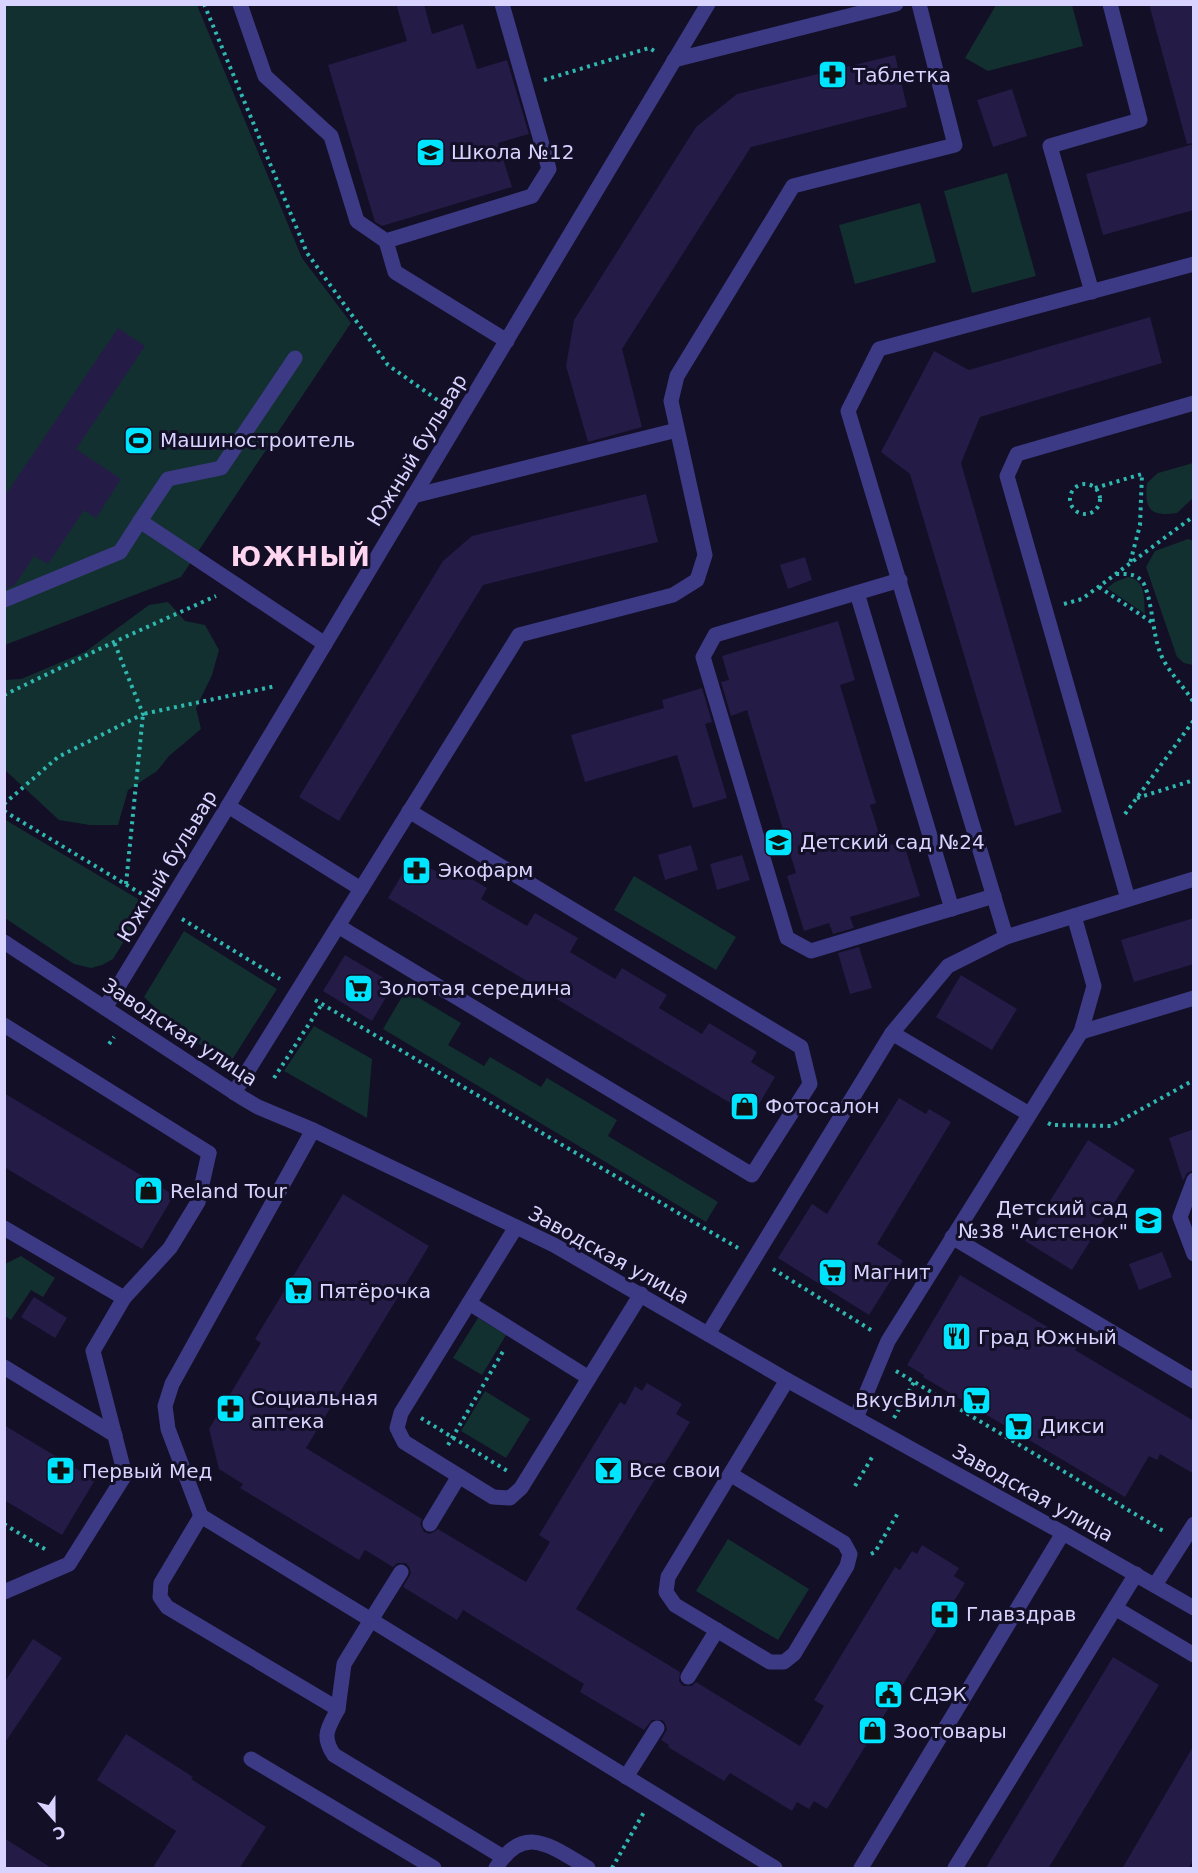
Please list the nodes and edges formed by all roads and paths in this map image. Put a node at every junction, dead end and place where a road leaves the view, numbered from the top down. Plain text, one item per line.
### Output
1 (204, 4) edge
2 (240, 4) edge
3 (502, 4) edge
4 (708, 4) edge
5 (896, 4) edge
6 (919, 4) edge
7 (1110, 4) edge
8 (674, 60) junction
9 (526, 86) junction
10 (386, 241) junction
11 (1194, 264) edge
12 (1092, 292) junction
13 (507, 341) junction
14 (295, 358) dead end
15 (1194, 403) edge
16 (461, 416) junction
17 (677, 430) junction
18 (1095, 488) junction
19 (413, 496) junction
20 (1194, 516) edge
21 (1187, 520) junction
22 (140, 521) junction
23 (1194, 525) edge
24 (1129, 563) junction
25 (1115, 574) junction
26 (900, 580) junction
27 (238, 586) junction
28 (1098, 587) junction
29 (857, 593) junction
30 (4, 600) edge
31 (1046, 609) junction
32 (1153, 624) junction
33 (114, 642) junction
34 (326, 644) junction
35 (303, 681) junction
36 (4, 695) edge
37 (1194, 703) edge
38 (143, 714) junction
39 (1193, 722) edge
40 (1194, 780) edge
41 (1137, 798) junction
42 (4, 804) edge
43 (228, 806) junction
44 (4, 811) edge
45 (409, 811) junction
46 (1110, 835) junction
47 (1194, 879) edge
48 (126, 885) junction
49 (361, 889) junction
50 (994, 896) junction
51 (1128, 899) junction
52 (166, 909) junction
53 (952, 909) junction
54 (1074, 916) junction
55 (338, 926) junction
56 (1006, 937) junction
57 (4, 942) edge
58 (298, 990) junction
59 (1194, 998) edge
60 (322, 1004) junction
61 (105, 1008) junction
62 (4, 1025) edge
63 (1081, 1032) junction
64 (892, 1033) junction
65 (274, 1078) dead end
66 (1194, 1080) edge
67 (234, 1093) junction
68 (1029, 1114) junction
69 (313, 1130) junction
70 (1194, 1180) edge
71 (516, 1227) junction
72 (4, 1228) edge
73 (952, 1237) junction
74 (1194, 1254) edge
75 (755, 1258) junction
76 (641, 1294) junction
77 (124, 1298) junction
78 (469, 1303) junction
79 (515, 1332) junction
80 (708, 1334) junction
81 (888, 1341) junction
82 (4, 1367) edge
83 (590, 1378) junction
84 (787, 1380) junction
85 (1194, 1381) edge
86 (914, 1382) junction
87 (404, 1407) junction
88 (856, 1418) junction
89 (893, 1420) dead end
90 (115, 1435) junction
91 (453, 1437) junction
92 (874, 1454) dead end
93 (437, 1463) junction
94 (730, 1474) junction
95 (459, 1476) junction
96 (525, 1481) junction
97 (855, 1486) dead end
98 (898, 1513) dead end
99 (201, 1516) junction
100 (4, 1524) edge
101 (430, 1524) dead end
102 (1194, 1524) edge
103 (1063, 1533) junction
104 (1182, 1543) junction
105 (69, 1564) junction
106 (848, 1566) junction
107 (400, 1572) dead end
108 (1136, 1574) junction
109 (1155, 1585) junction
110 (4, 1592) edge
111 (1115, 1608) junction
112 (1194, 1608) edge
113 (371, 1620) junction
114 (717, 1630) junction
115 (1194, 1655) edge
116 (688, 1677) dead end
117 (338, 1709) junction
118 (657, 1728) dead end
119 (251, 1759) dead end
120 (626, 1777) junction
121 (654, 1794) junction
122 (499, 1863) edge
123 (434, 1869) edge
124 (588, 1869) edge
125 (612, 1869) edge
126 (776, 1869) edge
127 (861, 1869) edge
128 (955, 1869) edge

1 - 16 path
2 - 10 street
3 - 9 street
4 - 8 street, Южный бульвар
5 - 8 street
6 - 17 street
7 - 12 street
8 - 9 path
8 - 13 street, Южный бульвар
9 - 10 street
10 - 13 street
11 - 12 street
12 - 26 street
13 - 16 street, Южный бульвар
14 - 22 street
15 - 31 street
16 - 19 street, Южный бульвар
17 - 19 street
17 - 45 street
18 - 18 path
18 - 24 path
19 - 34 street, Южный бульвар
20 - 21 path
21 - 23 path
21 - 24 path
22 - 27 street
22 - 30 street
24 - 25 path
25 - 28 path
25 - 32 path
26 - 29 street
26 - 50 street
27 - 33 path
27 - 34 street
28 - 31 path
28 - 32 path
29 - 53 street
29 - 53 street
31 - 46 street
32 - 37 path
33 - 36 path
33 - 38 path
34 - 35 street, Южный бульвар
35 - 38 path
35 - 43 street, Южный бульвар
38 - 42 path
38 - 48 path
39 - 41 path
40 - 41 path
41 - 46 path
43 - 49 street
43 - 52 street, Южный бульвар
44 - 48 path
45 - 49 street
45 - 55 street
46 - 51 street
47 - 51 street
48 - 52 path
49 - 55 street
50 - 53 street
50 - 56 street
51 - 54 street
52 - 58 path
52 - 61 street, Южный бульвар
54 - 56 street
54 - 63 street
55 - 58 street
56 - 64 street
57 - 61 street, Заводская улица
58 - 60 path
58 - 67 street
59 - 63 street
60 - 65 path
60 - 75 path
61 - 67 street, Заводская улица
62 - 77 street
63 - 68 street
64 - 68 street
64 - 75 street
66 - 68 path
67 - 69 street, Заводская улица
68 - 73 street
69 - 71 street, Заводская улица
69 - 99 street
70 - 74 street
71 - 76 street, Заводская улица
71 - 78 street
72 - 77 street
73 - 81 street
73 - 85 street
75 - 80 street
75 - 81 path
76 - 80 street, Заводская улица
76 - 83 street
77 - 90 street
78 - 79 street
78 - 87 street
79 - 83 street
79 - 91 path
80 - 84 street, Заводская улица
81 - 86 path
81 - 88 street
82 - 90 street
83 - 96 street
84 - 88 street, Заводская улица
84 - 94 street
86 - 89 path
86 - 104 path
87 - 91 path
87 - 93 street
88 - 103 street, Заводская улица
90 - 105 street
91 - 93 path
91 - 96 path
92 - 97 path
93 - 95 street
94 - 106 street
94 - 114 street
95 - 96 street
95 - 101 street
98 - 106 path
99 - 113 street
99 - 117 street
100 - 105 path
102 - 104 street
103 - 108 street, Заводская улица
103 - 127 street
104 - 109 street
105 - 110 street
106 - 114 street
107 - 113 street
108 - 109 street, Заводская улица
108 - 111 street
109 - 112 street, Заводская улица
111 - 115 street
111 - 128 street
113 - 117 street
113 - 120 street
114 - 116 street
117 - 122 street
118 - 120 street
119 - 123 street
120 - 121 street
121 - 125 path
121 - 126 street
122 - 124 street

